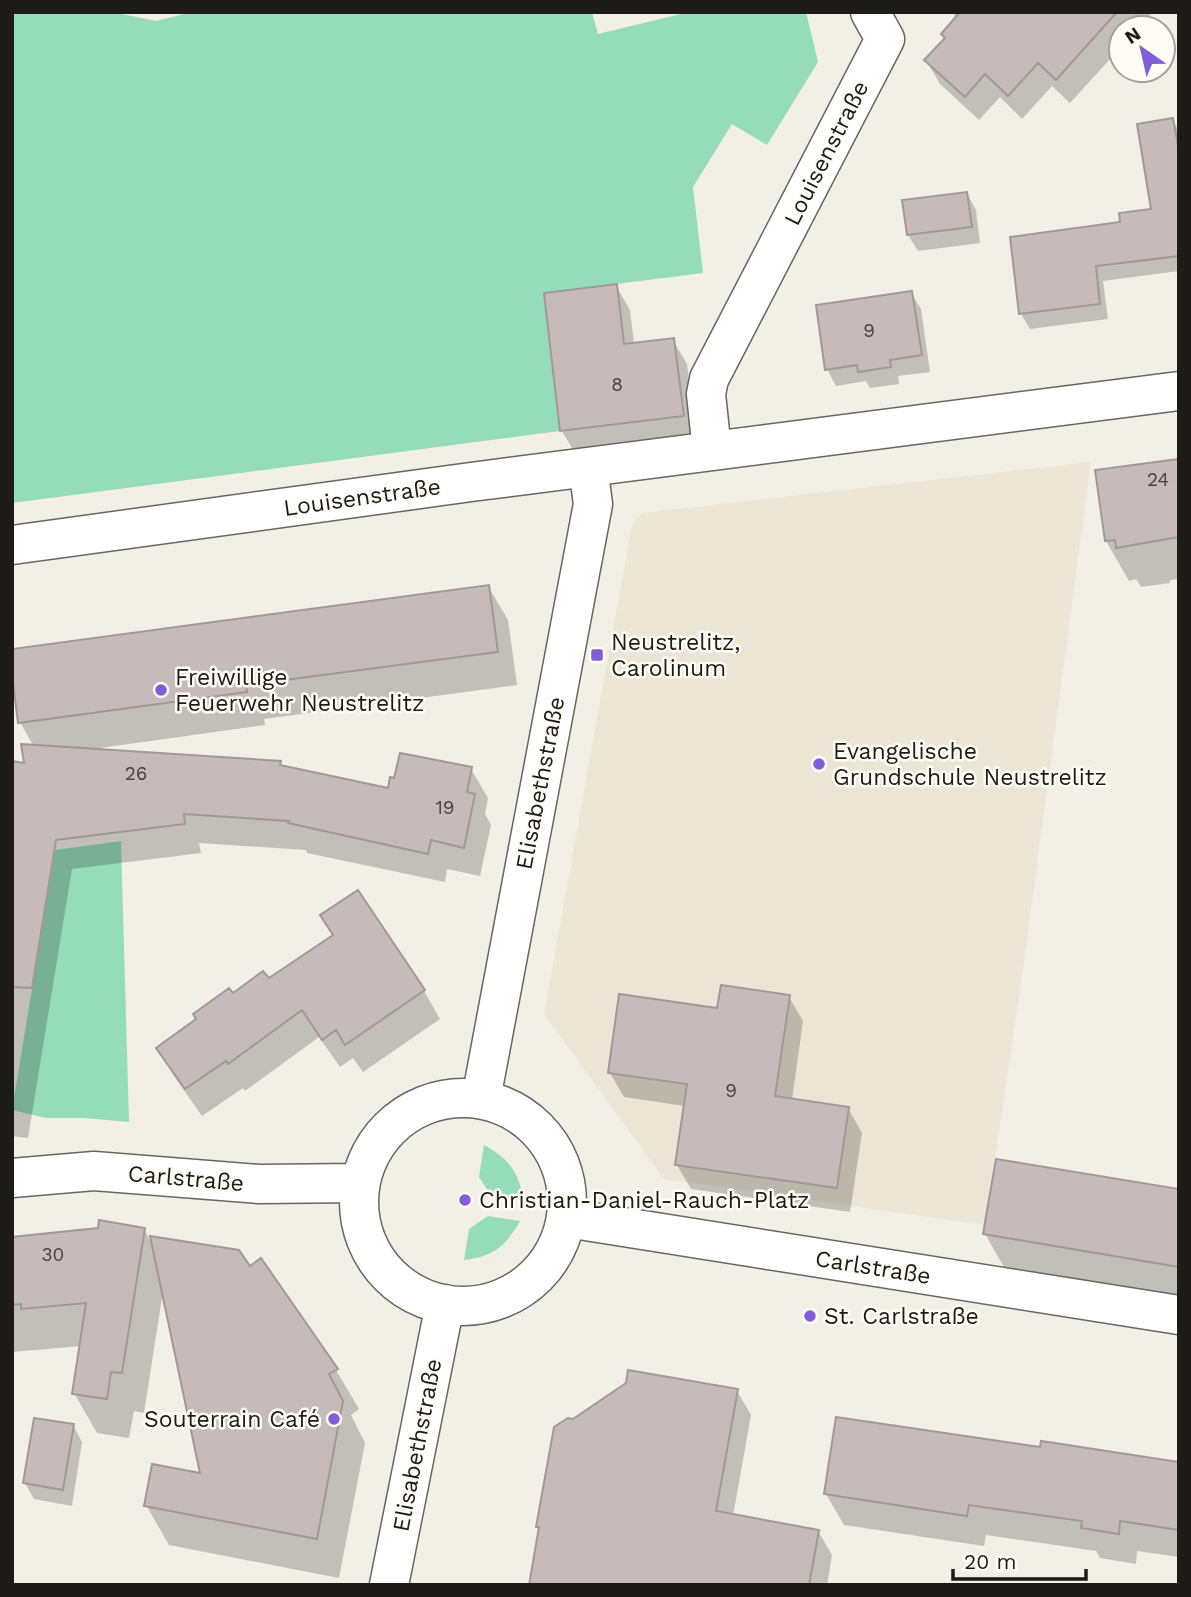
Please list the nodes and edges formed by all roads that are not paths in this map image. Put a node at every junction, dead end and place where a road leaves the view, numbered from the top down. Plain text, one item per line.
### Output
1 (870, 12) edge
2 (1179, 391) edge
3 (712, 451) junction
4 (588, 467) junction
5 (12, 545) edge
6 (481, 1099) junction
7 (12, 1178) edge
8 (360, 1183) junction
9 (567, 1218) junction
10 (445, 1304) junction
11 (1179, 1315) edge
12 (389, 1585) edge

1 - 3 street, Louisenstraße
2 - 3 street, Louisenstraße
3 - 4 street, Louisenstraße
4 - 5 street, Louisenstraße
4 - 6 street, Elisabethstraße
6 - 8 street
6 - 9 street
7 - 8 street, Carlstraße
8 - 10 street
9 - 10 street
9 - 11 street, Carlstraße
10 - 12 street, Elisabethstraße

